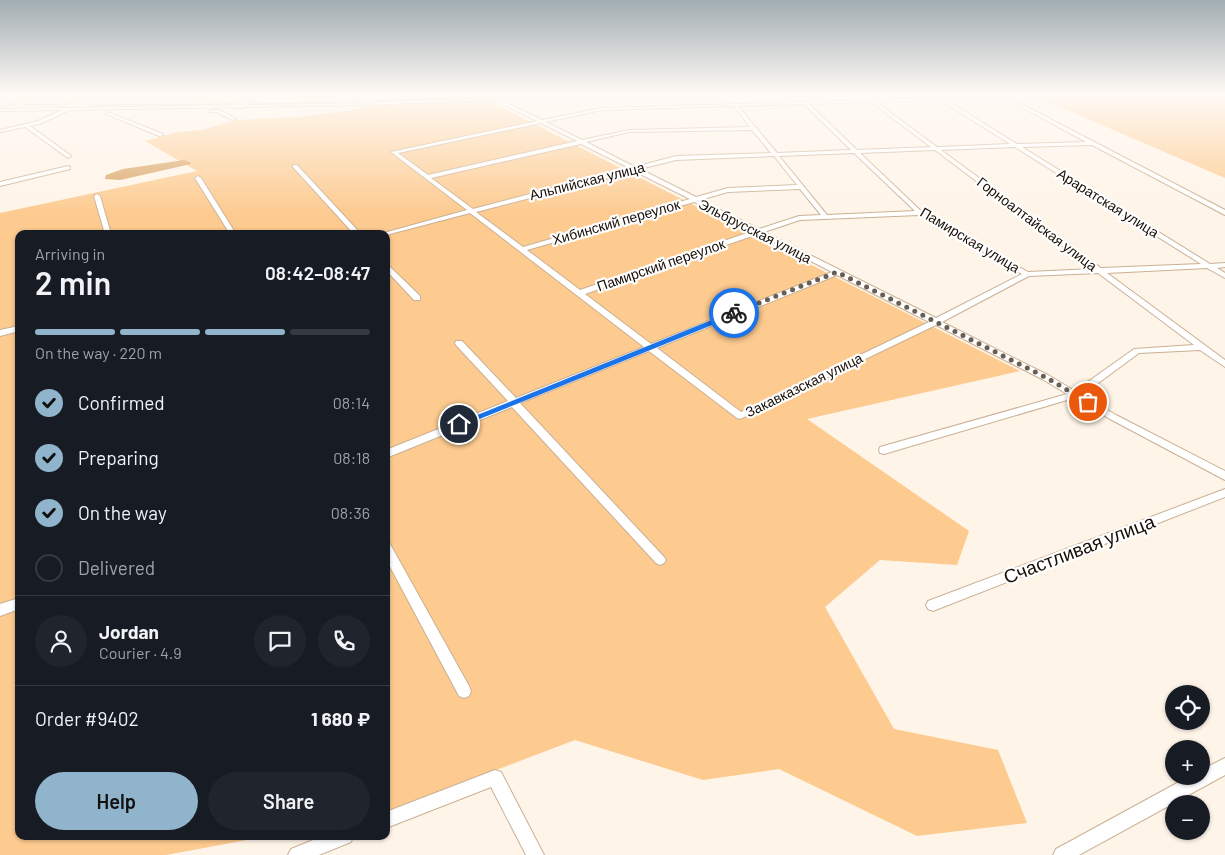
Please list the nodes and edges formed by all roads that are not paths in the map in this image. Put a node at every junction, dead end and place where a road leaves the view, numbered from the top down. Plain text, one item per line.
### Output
1 (39, 135) edge
2 (476, 135) edge
3 (568, 135) edge
4 (612, 135) edge
5 (759, 135) edge
6 (839, 135) edge
7 (918, 135) edge
8 (998, 135) edge
9 (1078, 135) edge
10 (581, 142) junction
11 (1093, 143) junction
12 (1016, 146) junction
13 (937, 149) junction
14 (857, 152) junction
15 (774, 154) junction
16 (68, 156) dead end
17 (295, 166) dead end
18 (68, 168) dead end
19 (633, 169) junction
20 (427, 177) junction
21 (198, 178) dead end
22 (0, 184) edge
23 (800, 187) junction
24 (97, 196) dead end
25 (694, 199) junction
26 (471, 211) junction
27 (920, 213) junction
28 (1225, 213) edge
29 (825, 216) junction
30 (107, 230) edge
31 (230, 230) edge
32 (354, 230) edge
33 (390, 232) edge
34 (758, 232) junction
35 (522, 249) junction
36 (1225, 265) edge
37 (1209, 266) junction
38 (390, 269) edge
39 (1102, 271) junction
40 (837, 272) junction
41 (1027, 274) junction
42 (1225, 276) edge
43 (579, 293) junction
44 (417, 298) dead end
45 (935, 322) junction
46 (15, 329) edge
47 (0, 333) edge
48 (459, 342) dead end
49 (650, 347) junction
50 (1202, 347) junction
51 (1225, 364) edge
52 (1075, 395) junction
53 (514, 402) junction
54 (884, 450) dead end
55 (390, 452) edge
56 (1225, 476) edge
57 (1225, 493) edge
58 (390, 554) edge
59 (660, 560) dead end
60 (15, 604) edge
61 (933, 605) dead end
62 (0, 610) edge
63 (464, 691) dead end
64 (1225, 766) edge
65 (390, 818) edge
66 (335, 840) edge
67 (297, 855) edge
68 (535, 855) edge
69 (1062, 855) edge

1 - 16 street
2 - 20 street, Закавказская улица
3 - 10 street, Эльбрусская улица
4 - 10 street
5 - 15 street
6 - 14 street, Памирская улица
7 - 13 street, Горноалтайская улица
8 - 12 street, Араратская улица
9 - 11 street
10 - 19 street, Эльбрусская улица
10 - 20 street
11 - 12 street, Альпийская улица
11 - 28 street
12 - 13 street, Альпийская улица
12 - 37 street, Араратская улица
13 - 14 street, Альпийская улица
13 - 39 street, Горноалтайская улица
14 - 15 street, Альпийская улица
14 - 27 street, Памирская улица
15 - 19 street, Альпийская улица
15 - 23 street
17 - 32 street
18 - 22 street
19 - 25 street, Эльбрусская улица
19 - 26 street, Альпийская улица
20 - 26 street, Закавказская улица
21 - 31 street
23 - 25 street, Хибинский переулок
23 - 29 street
24 - 30 street
25 - 34 street, Эльбрусская улица
25 - 35 street, Хибинский переулок
26 - 33 street, Альпийская улица
26 - 35 street, Закавказская улица
27 - 29 street, Памирский переулок
27 - 41 street, Памирская улица
29 - 34 street, Памирский переулок
34 - 40 street, Эльбрусская улица
34 - 43 street, Памирский переулок
35 - 43 street, Закавказская улица
36 - 37 street, Закавказская улица
37 - 39 street, Закавказская улица
37 - 42 street, Араратская улица
38 - 44 street
39 - 41 street, Закавказская улица
39 - 50 street, Горноалтайская улица
40 - 45 street, Эльбрусская улица
40 - 49 street
41 - 45 street, Закавказская улица
43 - 49 street, Закавказская улица
45 - 49 street, Закавказская улица
45 - 52 street, Эльбрусская улица
46 - 47 street
48 - 53 street
49 - 53 street
50 - 51 street, Горноалтайская улица
50 - 52 street
52 - 54 street
52 - 56 street, Эльбрусская улица
53 - 55 street
53 - 59 street
57 - 61 street, Счастливая улица
58 - 63 street
60 - 62 street
64 - 69 street
65 - 68 street
66 - 67 street

